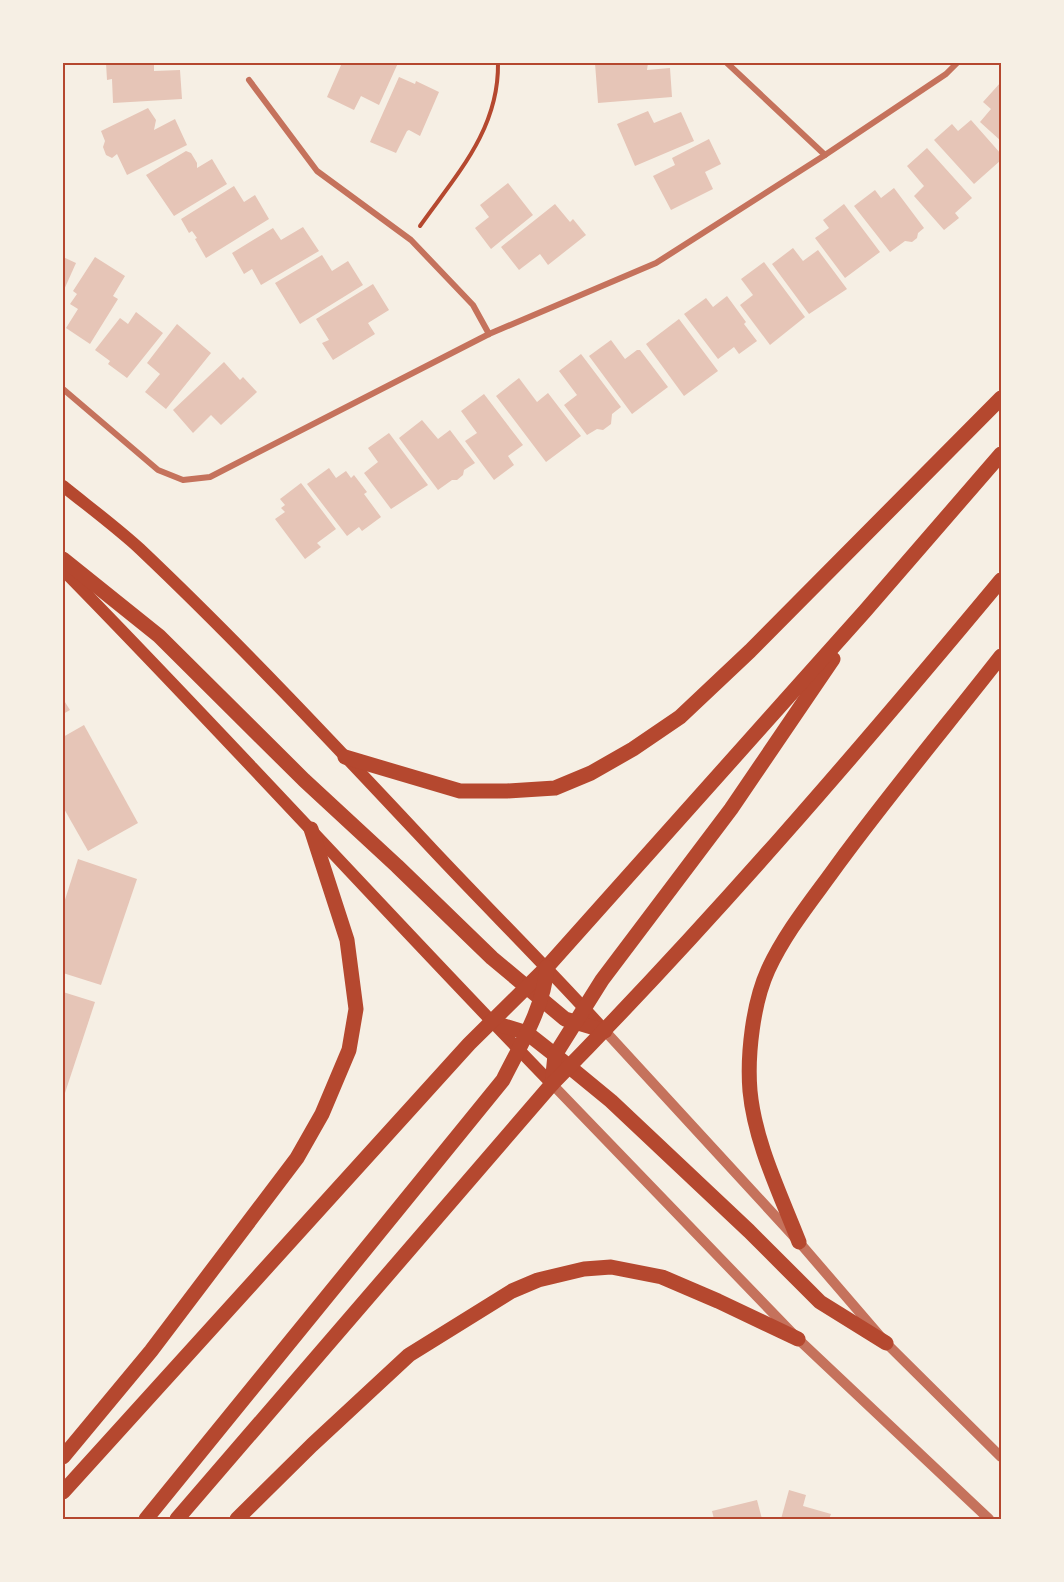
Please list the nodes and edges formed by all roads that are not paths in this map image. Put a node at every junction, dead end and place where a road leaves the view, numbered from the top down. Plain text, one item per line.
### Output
1 (727, 63) edge
2 (957, 63) edge
3 (249, 80) dead end
4 (825, 155) junction
5 (489, 334) junction
6 (63, 389) edge
7 (1001, 398) edge
8 (1001, 454) edge
9 (63, 486) edge
10 (63, 559) edge
11 (63, 570) edge
12 (1001, 580) edge
13 (865, 611) junction
14 (1001, 656) edge
15 (345, 757) junction
16 (311, 829) junction
17 (547, 967) junction
18 (526, 987) junction
19 (541, 1000) junction
20 (585, 1008) junction
21 (491, 1022) junction
22 (576, 1023) junction
23 (605, 1031) junction
24 (527, 1033) junction
25 (518, 1050) junction
26 (555, 1055) junction
27 (569, 1066) junction
28 (552, 1084) junction
29 (800, 1242) junction
30 (798, 1339) junction
31 (886, 1343) junction
32 (63, 1457) edge
33 (1001, 1457) edge
34 (63, 1492) edge
35 (146, 1519) edge
36 (177, 1519) edge
37 (237, 1519) edge
38 (989, 1519) edge

1 - 4 street
2 - 4 street
3 - 5 street
4 - 5 street
5 - 6 street
7 - 15 main road
8 - 13 main road
9 - 15 main road
10 - 18 main road
11 - 16 main road
12 - 23 main road
13 - 17 main road
13 - 20 main road
14 - 29 main road
15 - 17 main road
16 - 21 main road
16 - 32 main road
17 - 18 main road
17 - 19 main road
17 - 20 main road
18 - 19 main road
18 - 21 main road
19 - 22 main road
19 - 24 main road
20 - 22 main road
20 - 23 main road
21 - 24 main road
21 - 25 main road
21 - 34 main road
22 - 23 main road
22 - 26 main road
23 - 27 main road
23 - 29 street
24 - 25 main road
24 - 26 main road
25 - 28 main road
25 - 35 main road
26 - 27 main road
26 - 28 main road
27 - 28 main road
27 - 31 main road
28 - 30 street
28 - 36 main road
29 - 31 street
30 - 37 main road
30 - 38 street
31 - 33 street

